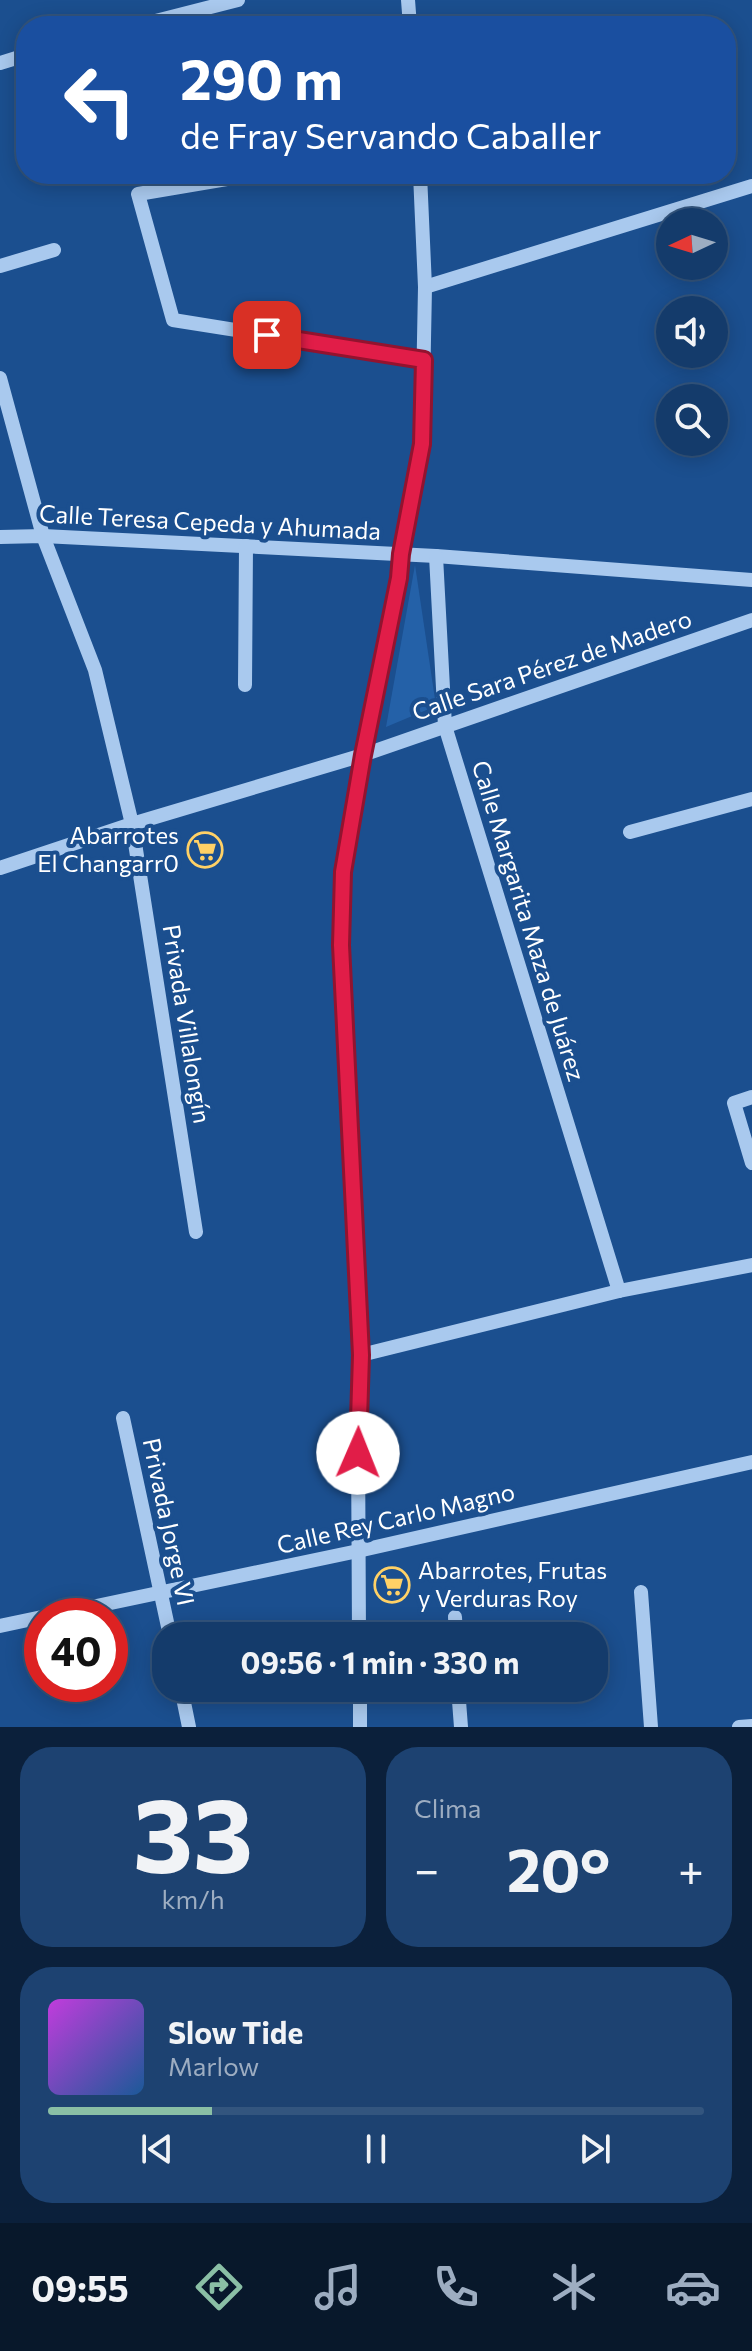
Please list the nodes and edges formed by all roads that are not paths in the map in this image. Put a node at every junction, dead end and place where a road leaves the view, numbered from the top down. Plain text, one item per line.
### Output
1 (238, 0) edge
2 (175, 16) edge
3 (198, 184) edge
4 (420, 184) edge
5 (752, 186) edge
6 (54, 250) dead end
7 (0, 266) edge
8 (425, 287) junction
9 (424, 360) junction
10 (0, 378) edge
11 (43, 536) junction
12 (0, 537) edge
13 (246, 546) junction
14 (401, 554) junction
15 (436, 556) junction
16 (752, 580) edge
17 (752, 620) edge
18 (245, 685) dead end
19 (445, 726) junction
20 (363, 755) junction
21 (752, 799) edge
22 (132, 824) junction
23 (630, 832) dead end
24 (0, 868) edge
25 (752, 1097) edge
26 (752, 1163) edge
27 (196, 1232) dead end
28 (752, 1265) edge
29 (619, 1291) junction
30 (361, 1355) junction
31 (123, 1418) dead end
32 (752, 1462) edge
33 (358, 1551) junction
34 (641, 1592) dead end
35 (161, 1593) junction
36 (128, 1600) edge
37 (455, 1617) dead end
38 (24, 1621) edge
39 (167, 1622) edge
40 (359, 1622) edge
41 (455, 1622) edge
42 (0, 1626) edge
43 (184, 1702) edge
44 (360, 1702) edge
45 (459, 1702) edge
46 (752, 1726) edge
47 (189, 1727) edge
48 (360, 1727) edge
49 (461, 1727) edge
50 (651, 1727) edge
51 (739, 1727) edge

1 - 2 street
3 - 9 street
4 - 8 street
5 - 8 street
6 - 7 street
8 - 9 street
9 - 14 street
10 - 11 street, Privada Villalongín
11 - 12 street, Calle Teresa Cepeda y Ahumada
11 - 13 street, Calle Teresa Cepeda y Ahumada
11 - 22 street, Privada Villalongín
13 - 14 street, Calle Teresa Cepeda y Ahumada
13 - 18 street
14 - 15 street, Calle Teresa Cepeda y Ahumada
14 - 20 street
15 - 16 street, Calle Teresa Cepeda y Ahumada
15 - 19 street, Calle Margarita Maza de Juárez
17 - 19 street, Calle Sara Pérez de Madero
19 - 20 street, Calle Sara Pérez de Madero
19 - 29 street, Calle Margarita Maza de Juárez
20 - 22 street, Calle Sara Pérez de Madero
20 - 30 street
21 - 23 street
22 - 24 street, Calle Sara Pérez de Madero
22 - 27 street, Privada Villalongín
25 - 26 street
28 - 29 street
29 - 30 street
30 - 33 street
31 - 35 street, Privada Jorge VI
32 - 33 street, Calle Rey Carlo Magno
33 - 35 street, Calle Rey Carlo Magno
33 - 40 street
34 - 50 street
35 - 36 street, Calle Rey Carlo Magno
35 - 39 street, Privada Jorge VI
37 - 41 street
38 - 42 street
43 - 47 street
44 - 48 street
45 - 49 street
46 - 51 street

